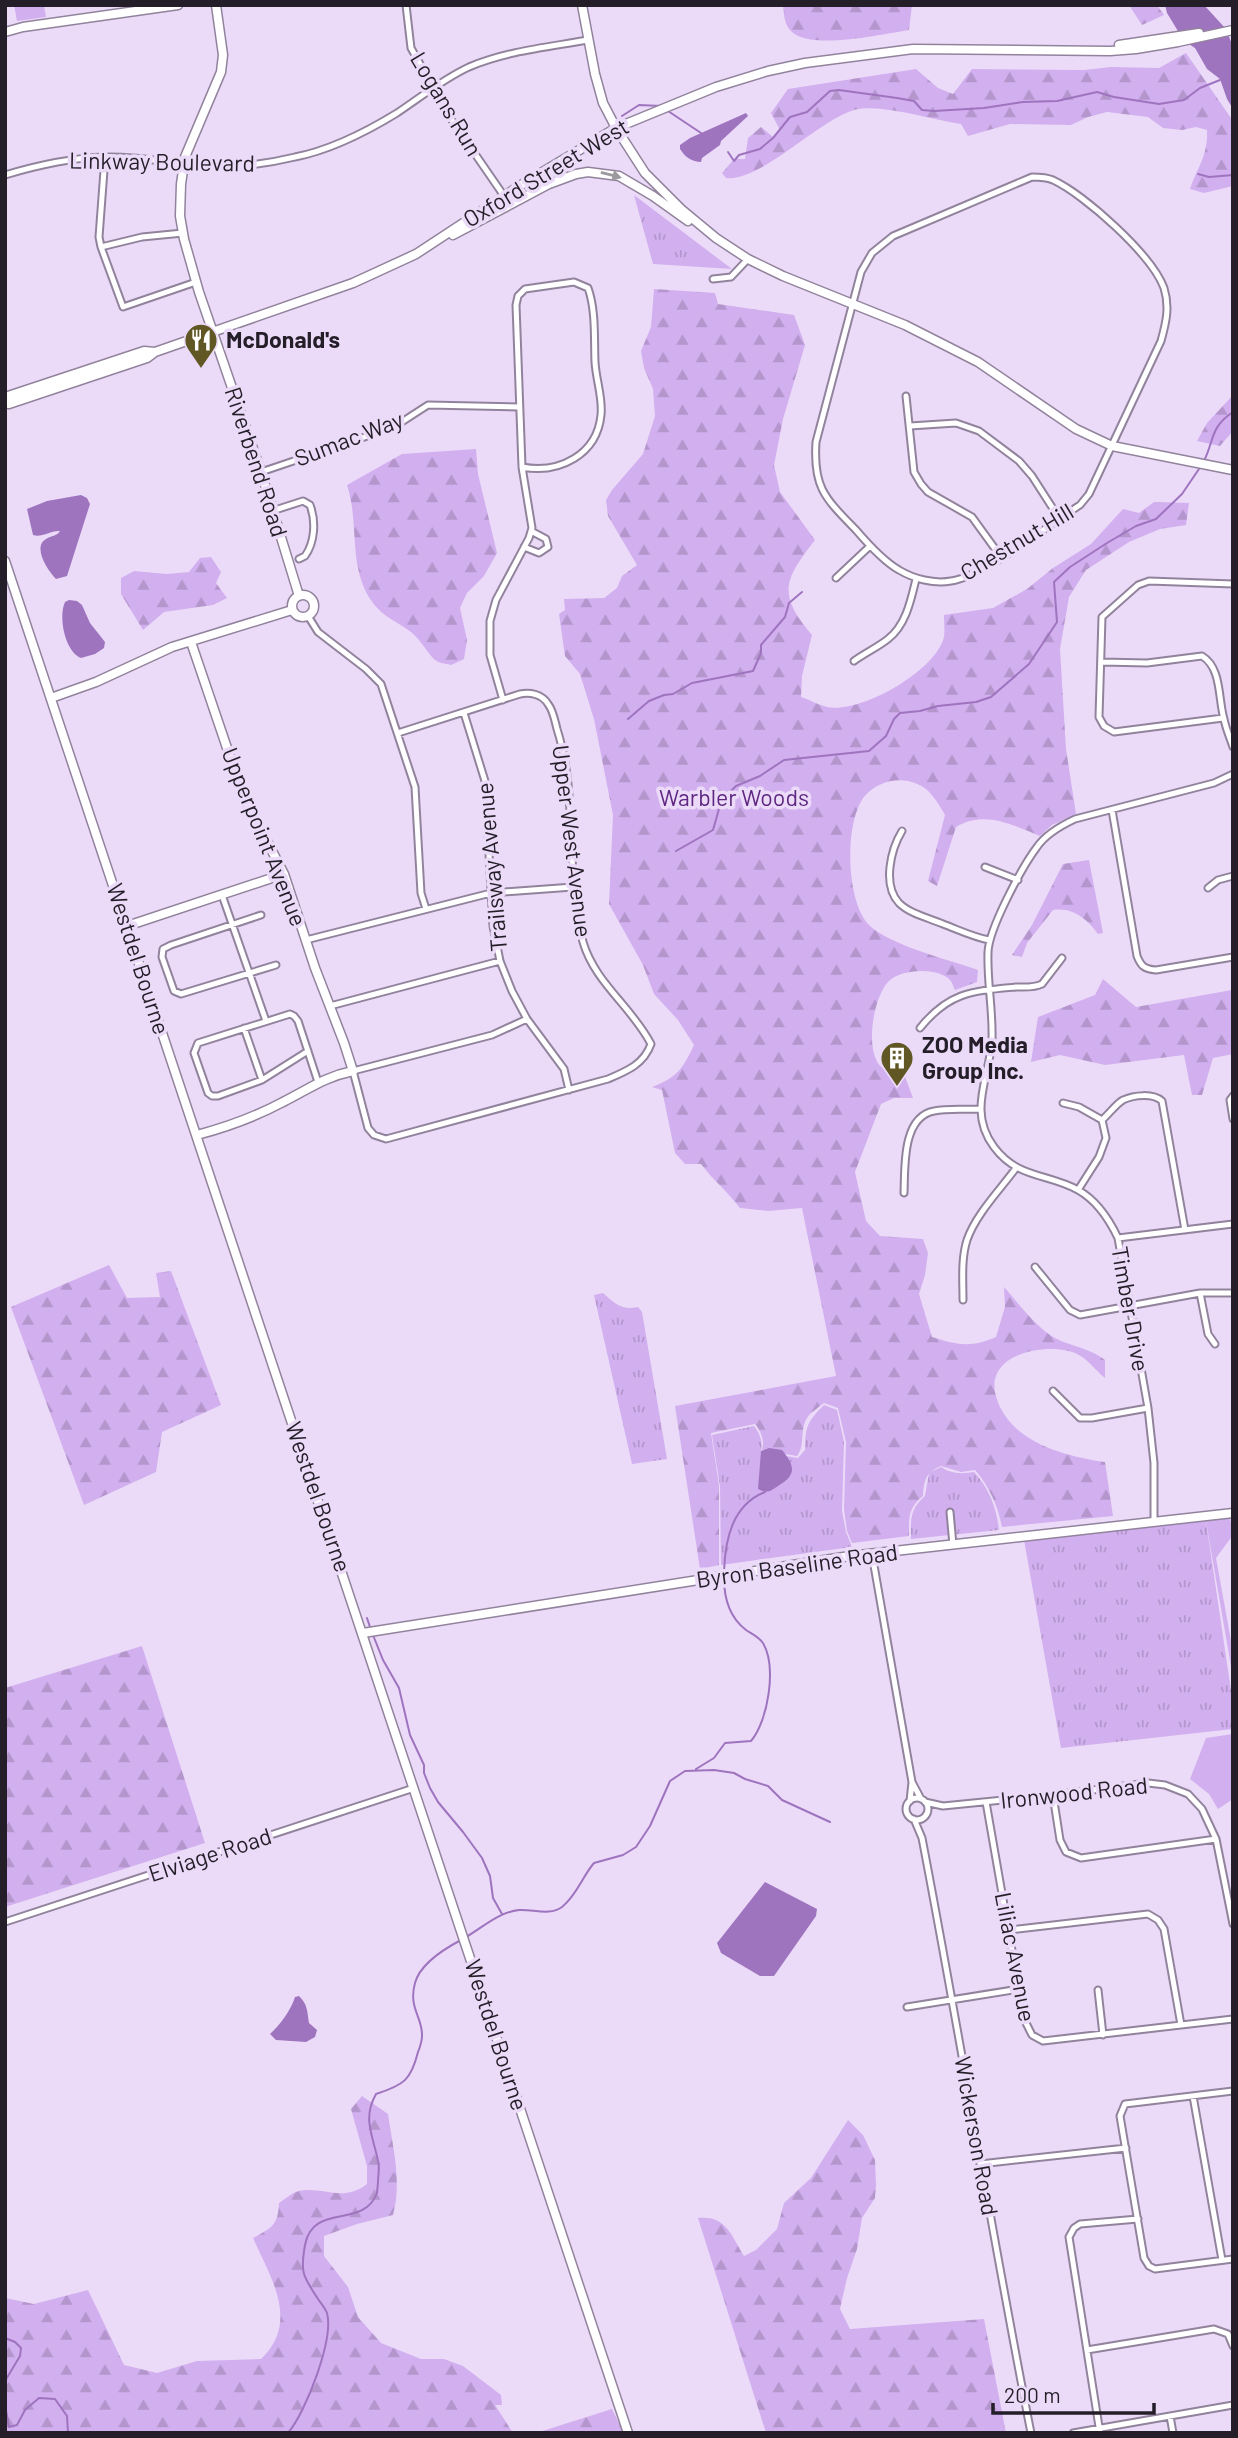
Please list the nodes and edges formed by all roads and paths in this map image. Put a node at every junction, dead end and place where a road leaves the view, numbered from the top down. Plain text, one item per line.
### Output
1 (178, 5) edge
2 (216, 5) edge
3 (406, 5) edge
4 (582, 5) edge
5 (1233, 25) edge
6 (1233, 30) edge
7 (5, 32) edge
8 (588, 40) junction
9 (1135, 46) junction
10 (433, 87) junction
11 (616, 128) junction
12 (105, 157) junction
13 (185, 162) junction
14 (5, 175) edge
15 (504, 196) junction
16 (183, 233) junction
17 (716, 239) junction
18 (101, 247) junction
19 (416, 254) junction
20 (748, 259) junction
21 (713, 279) dead end
22 (196, 282) junction
23 (852, 305) junction
24 (214, 332) junction
25 (155, 352) junction
26 (906, 396) dead end
27 (5, 397) edge
28 (5, 403) edge
29 (519, 407) junction
30 (910, 426) junction
31 (1112, 446) junction
32 (522, 467) junction
33 (1233, 470) edge
34 (261, 472) junction
35 (272, 511) junction
36 (1059, 518) junction
37 (531, 531) junction
38 (870, 546) junction
39 (524, 548) junction
40 (1001, 557) junction
41 (299, 559) dead end
42 (5, 561) edge
43 (836, 578) dead end
44 (916, 579) junction
45 (1233, 584) edge
46 (299, 596) junction
47 (292, 610) junction
48 (308, 616) junction
49 (191, 642) junction
50 (855, 661) dead end
51 (1102, 662) junction
52 (51, 698) junction
53 (503, 700) junction
54 (464, 713) junction
55 (1223, 718) junction
56 (398, 733) junction
57 (1233, 747) edge
58 (1233, 774) edge
59 (1112, 810) junction
60 (902, 831) dead end
61 (985, 867) dead end
62 (284, 874) junction
63 (1233, 876) edge
64 (1018, 880) junction
65 (573, 887) junction
66 (1208, 888) dead end
67 (491, 893) junction
68 (222, 895) junction
69 (426, 909) junction
70 (261, 915) dead end
71 (233, 925) junction
72 (127, 926) junction
73 (306, 940) junction
74 (989, 940) junction
75 (1233, 957) edge
76 (1062, 958) dead end
77 (500, 961) junction
78 (276, 965) dead end
79 (250, 973) junction
80 (989, 988) junction
81 (330, 1006) junction
82 (527, 1019) junction
83 (266, 1021) junction
84 (244, 1028) junction
85 (920, 1028) dead end
86 (308, 1051) junction
87 (353, 1071) junction
88 (262, 1080) junction
89 (318, 1082) junction
90 (569, 1090) junction
91 (1233, 1096) edge
92 (1063, 1103) dead end
93 (979, 1109) junction
94 (1233, 1119) edge
95 (1102, 1120) junction
96 (197, 1135) junction
97 (1016, 1168) junction
98 (1078, 1190) junction
99 (904, 1193) dead end
100 (1233, 1224) edge
101 (1185, 1230) junction
102 (1118, 1238) junction
103 (1035, 1267) dead end
104 (1200, 1293) junction
105 (1233, 1293) edge
106 (963, 1300) dead end
107 (1129, 1305) junction
108 (1215, 1345) dead end
109 (1053, 1391) dead end
110 (1147, 1408) junction
111 (950, 1512) dead end
112 (1233, 1513) edge
113 (1154, 1520) junction
114 (953, 1545) junction
115 (872, 1553) junction
116 (363, 1633) junction
117 (912, 1782) junction
118 (414, 1788) junction
119 (1053, 1795) junction
120 (923, 1800) junction
121 (910, 1801) junction
122 (986, 1802) junction
123 (943, 1806) junction
124 (926, 1815) junction
125 (914, 1819) junction
126 (922, 1838) junction
127 (1216, 1839) junction
128 (5, 1922) edge
129 (1233, 1924) edge
130 (1009, 1930) junction
131 (1019, 1989) junction
132 (1098, 1990) dead end
133 (953, 2000) junction
134 (907, 2007) dead end
135 (1233, 2019) edge
136 (1181, 2025) junction
137 (1103, 2035) junction
138 (1233, 2091) edge
139 (1193, 2096) junction
140 (1126, 2148) junction
141 (980, 2164) junction
142 (1138, 2219) junction
143 (1233, 2259) edge
144 (1222, 2260) junction
145 (1233, 2346) edge
146 (1087, 2350) junction
147 (1233, 2405) edge
148 (1170, 2416) junction
149 (1100, 2430) edge
150 (628, 2433) edge
151 (1031, 2433) edge
152 (1073, 2433) edge
153 (1173, 2433) edge

1 - 7 main road
2 - 13 main road, Riverbend Road
3 - 10 street, Logans Run
4 - 8 main road
5 - 9 main road, Oxford Street West
6 - 9 main road, Oxford Street West
8 - 10 street, Linkway Boulevard
8 - 11 main road
9 - 11 main road, Oxford Street West
10 - 13 street, Linkway Boulevard
10 - 15 street, Logans Run
11 - 15 main road, Oxford Street West
11 - 17 main road
12 - 13 street, Linkway Boulevard
12 - 14 street, Linkway Boulevard
12 - 18 street
13 - 16 main road, Riverbend Road
15 - 19 main road, Oxford Street West
16 - 18 street
16 - 22 main road, Riverbend Road
19 -> 17 main road
17 - 20 main road
18 - 22 street
19 - 24 main road, Oxford Street West
20 - 21 street
20 - 23 main road
22 - 24 main road, Riverbend Road
23 - 31 main road
23 - 31 street, Chestnut Hill
23 - 38 street, Chestnut Hill
24 - 25 main road, Oxford Street West
24 - 34 main road, Riverbend Road
25 - 27 main road, Oxford Street West
25 - 28 main road, Oxford Street West
26 - 30 street
29 - 32 street
29 - 32 street
29 - 34 street, Sumac Way
30 - 36 street
30 - 40 street
31 - 33 main road
31 - 36 street, Chestnut Hill
32 - 37 street
34 - 35 main road, Riverbend Road
35 - 41 street
35 - 46 main road, Riverbend Road
36 - 40 street, Chestnut Hill
37 - 39 street
37 - 39 street
38 - 43 street
38 - 44 street, Chestnut Hill
39 - 53 street
40 - 44 street, Chestnut Hill
42 - 52 main road, Westdel Bourne
44 - 50 street
45 - 51 street
46 - 47 main road
46 - 48 main road
47 - 48 main road
47 - 49 main road
48 - 56 street
49 - 52 main road
49 - 62 main road, Upperpoint Avenue
51 - 55 street
51 - 55 street
52 - 72 main road, Westdel Bourne
53 - 54 street, Upper West Avenue
53 - 65 street, Upper West Avenue
54 - 56 street, Upper West Avenue
54 - 67 street, Trailsway Avenue
55 - 57 street
56 - 69 street
58 - 59 street, Timber Drive
59 - 64 street, Timber Drive
59 - 75 street
60 - 74 street
61 - 64 street
62 - 68 main road
62 - 73 main road, Upperpoint Avenue
63 - 66 street
64 - 74 street, Timber Drive
65 - 67 street
65 - 90 street, Upper West Avenue
67 - 69 street
67 - 77 street, Trailsway Avenue
68 - 71 street
68 - 72 main road
69 - 73 street
70 - 71 street
71 - 79 street
71 - 79 street
72 - 96 main road, Westdel Bourne
73 - 81 main road, Upperpoint Avenue
74 - 80 street, Timber Drive
76 - 80 street
77 - 81 street
77 - 82 street, Trailsway Avenue
78 - 79 street
79 - 83 street
80 - 85 street
80 - 93 street, Timber Drive
81 - 87 main road, Upperpoint Avenue
82 - 87 street
82 - 90 street, Trailsway Avenue
83 - 84 street
83 - 86 street
84 - 88 street
84 - 88 street
86 - 88 street
86 - 89 street
87 - 89 main road
87 - 90 street, Upper West Avenue
89 - 96 main road
91 - 94 street
92 - 95 street
93 - 97 street, Timber Drive
93 - 99 street
95 - 98 street
95 - 101 street
96 - 116 main road, Westdel Bourne
97 - 98 street, Timber Drive
97 - 106 street
98 - 102 street, Timber Drive
100 - 101 street
101 - 102 street
102 - 107 street, Timber Drive
103 - 107 street
104 - 105 street
104 - 107 street
104 - 108 street
107 - 110 street, Timber Drive
109 - 110 street
110 - 113 street, Timber Drive
111 - 114 street
112 - 113 main road, Byron Baseline Road
113 - 114 main road, Byron Baseline Road
114 - 115 main road, Byron Baseline Road
115 - 116 main road, Byron Baseline Road
115 - 117 street
116 - 118 main road, Westdel Bourne
117 - 120 street
117 - 121 street
118 - 128 street, Elviage Road
118 - 150 main road, Westdel Bourne
119 - 122 street, Ironwood Road
119 - 127 street, Ironwood Road
119 - 127 street
120 - 121 street
120 - 123 street, Ironwood Road
120 - 124 street, Wickerson Road
121 - 125 street, Wickerson Road
122 - 123 street, Ironwood Road
122 - 130 street, Liliac Avenue
123 - 124 street, Ironwood Road
124 - 125 street, Ironwood Road
124 - 126 street, Wickerson Road
125 - 126 street, Wickerson Road
126 - 133 street, Wickerson Road
127 - 129 street, Ironwood Road
130 - 131 street, Liliac Avenue
130 - 136 street
131 - 133 street
131 - 137 street, Liliac Avenue
132 - 137 street
133 - 134 street
133 - 141 street, Wickerson Road
135 - 136 street, Liliac Avenue
136 - 137 street, Liliac Avenue
138 - 139 street
139 - 140 street
139 - 144 street
140 - 141 street
140 - 142 street
141 - 151 street, Wickerson Road
142 - 144 street
142 - 146 street
143 - 144 street
145 - 146 street
146 - 149 street
147 - 148 street
148 - 149 street
148 - 153 street
149 - 152 street

